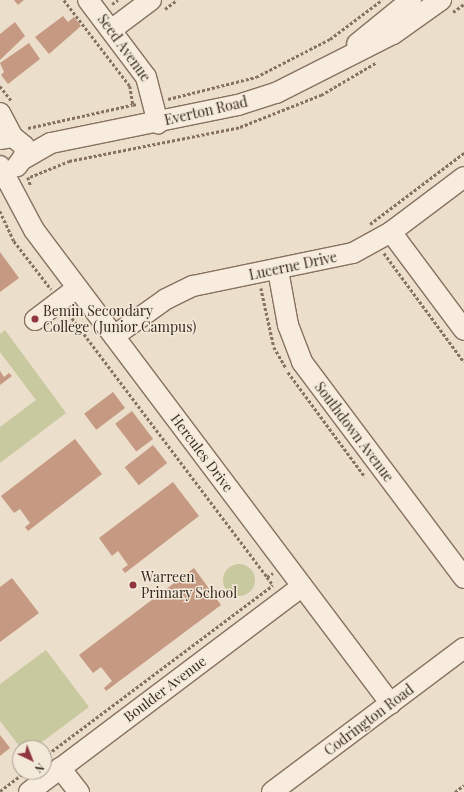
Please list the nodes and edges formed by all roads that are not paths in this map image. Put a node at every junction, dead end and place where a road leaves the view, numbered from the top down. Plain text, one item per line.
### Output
1 (88, 0) edge
2 (151, 0) edge
3 (410, 0) edge
4 (441, 0) edge
5 (111, 30) junction
6 (351, 52) junction
7 (8, 110) edge
8 (158, 123) junction
9 (14, 135) edge
10 (51, 143) junction
11 (22, 161) junction
12 (0, 166) edge
13 (464, 177) edge
14 (18, 199) junction
15 (391, 232) junction
16 (278, 270) junction
17 (76, 288) junction
18 (35, 320) dead end
19 (464, 330) edge
20 (114, 336) junction
21 (464, 578) edge
22 (302, 586) junction
23 (464, 648) edge
24 (391, 704) junction
25 (60, 768) junction
26 (29, 792) edge
27 (79, 792) edge
28 (272, 792) edge

1 - 5 street, Seed Avenue
2 - 5 street
3 - 6 street, Everton Road
4 - 6 street, Everton Road
5 - 8 street, Seed Avenue
6 - 8 street, Everton Road
7 - 9 street
8 - 10 street, Everton Road
9 - 10 street, Everton Road
9 - 11 street
10 - 11 street, Everton Road
11 - 12 street, Everton Road
11 - 14 street
12 - 14 street, Hercules Drive
13 - 15 street, Lucerne Drive
14 - 17 street, Hercules Drive
15 - 16 street, Lucerne Drive
15 - 19 street
16 - 20 street, Lucerne Drive
16 - 21 street, Southdown Avenue
17 - 18 street
17 - 20 street, Hercules Drive
20 - 22 street, Hercules Drive
22 - 24 street, Hercules Drive
22 - 25 street, Boulder Avenue
23 - 24 street, Codrington Road
24 - 28 street, Codrington Road
25 - 26 street, Boulder Avenue
25 - 27 street

